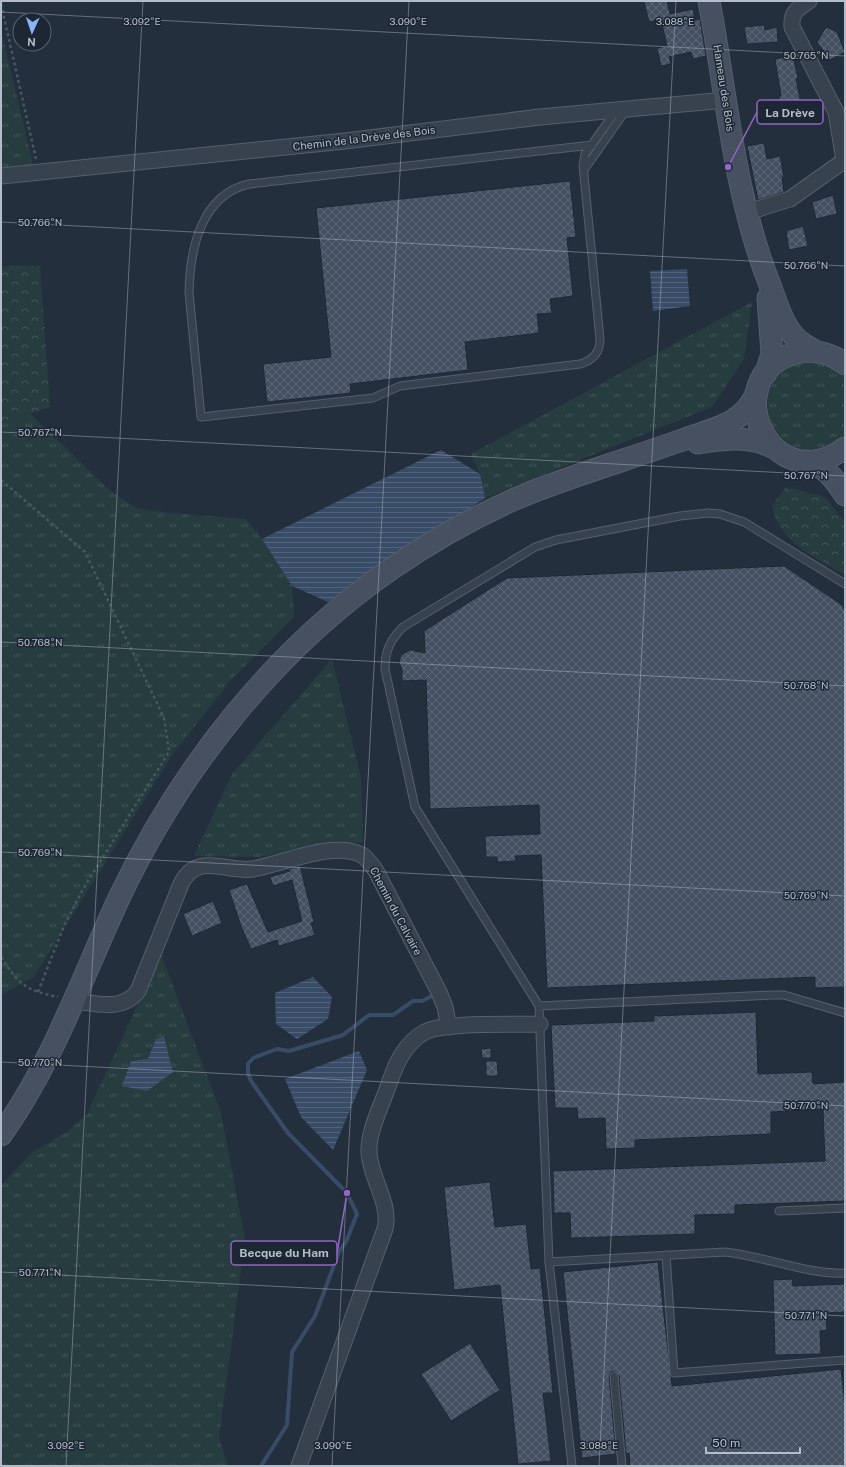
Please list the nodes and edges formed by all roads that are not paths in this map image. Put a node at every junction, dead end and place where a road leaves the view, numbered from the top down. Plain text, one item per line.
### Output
1 (709, 1) edge
2 (809, 1) edge
3 (726, 100) junction
4 (621, 111) junction
5 (592, 145) junction
6 (845, 160) edge
7 (584, 170) junction
8 (1, 176) edge
9 (748, 212) junction
10 (763, 268) junction
11 (817, 352) junction
12 (845, 364) edge
13 (766, 373) junction
14 (757, 392) junction
15 (775, 448) junction
16 (845, 448) edge
17 (636, 456) junction
18 (806, 461) junction
19 (845, 495) edge
20 (845, 584) edge
21 (82, 1002) junction
22 (539, 1006) junction
23 (845, 1013) edge
24 (540, 1024) junction
25 (450, 1027) junction
26 (1, 1135) edge
27 (1, 1151) edge
28 (845, 1208) edge
29 (779, 1211) dead end
30 (666, 1255) junction
31 (549, 1262) junction
32 (845, 1273) edge
33 (845, 1360) edge
34 (614, 1376) dead end
35 (299, 1466) edge
36 (572, 1466) edge
37 (622, 1466) edge

1 - 3 main road, Hameau des Bois
2 - 6 street
3 - 4 street, Chemin de la Drève des Bois
3 - 9 main road, Hameau des Bois
4 - 5 lane
4 - 7 lane
4 - 8 street, Chemin de la Drève des Bois
5 - 7 lane
5 - 7 lane
6 - 9 street
9 - 10 main road, Hameau des Bois
10 - 11 main road, Hameau des Bois
10 - 13 main road, Hameau des Bois
11 - 12 main road
11 - 13 main road
13 - 14 main road
14 - 15 main road
14 - 17 main road
15 - 17 main road
15 - 18 main road
16 - 18 main road
17 - 21 main road
18 - 19 main road
20 - 22 lane
21 - 25 street, Chemin du Calvaire
21 - 26 main road
21 - 27 main road
22 - 23 lane
22 - 24 lane
24 - 25 street
24 - 31 lane
25 - 35 street
28 - 29 lane
30 - 31 lane
30 - 32 lane
30 - 33 lane
31 - 36 lane
34 - 37 lane

